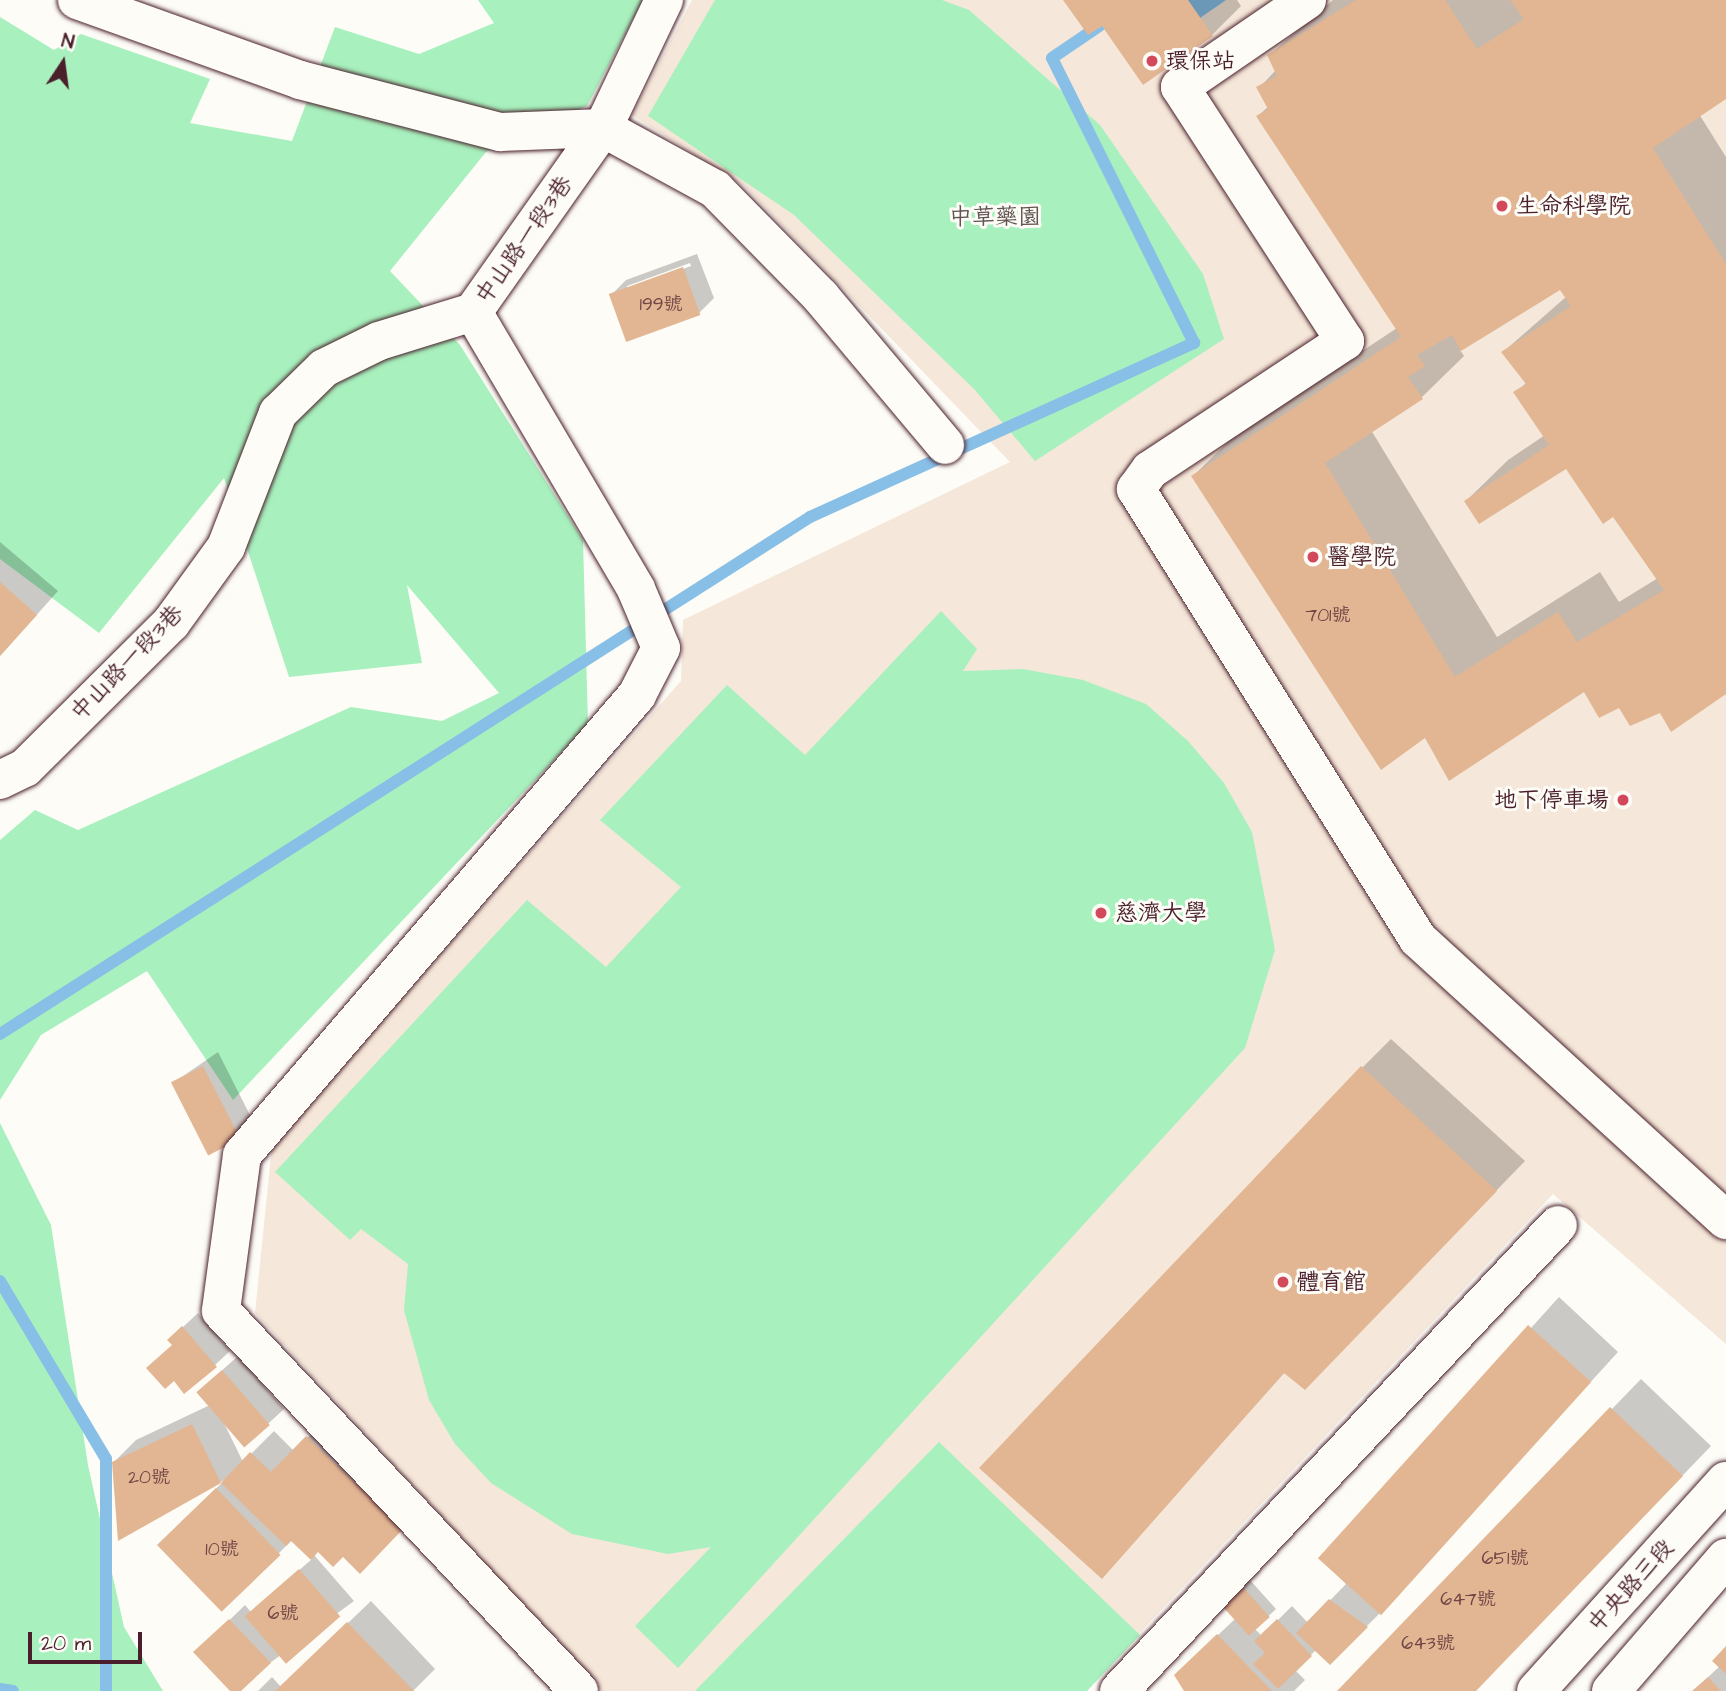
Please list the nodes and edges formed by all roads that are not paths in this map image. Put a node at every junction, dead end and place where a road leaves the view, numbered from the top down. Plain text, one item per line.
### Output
1 (77, 0) edge
2 (664, 0) edge
3 (1307, 0) edge
4 (603, 128) junction
5 (473, 312) junction
6 (945, 445) dead end
7 (0, 780) edge
8 (1726, 1220) edge
9 (1558, 1225) dead end
10 (1726, 1481) edge
11 (1726, 1558) edge
12 (579, 1691) edge
13 (1119, 1691) edge
14 (1536, 1691) edge
15 (1611, 1691) edge

1 - 4 street
2 - 4 street, 中山路一段3巷
3 - 8 street
4 - 5 street, 中山路一段3巷
4 - 6 street
5 - 7 street, 中山路一段3巷
5 - 12 street
9 - 13 street
10 - 14 street, 中央路三段
11 - 15 street

